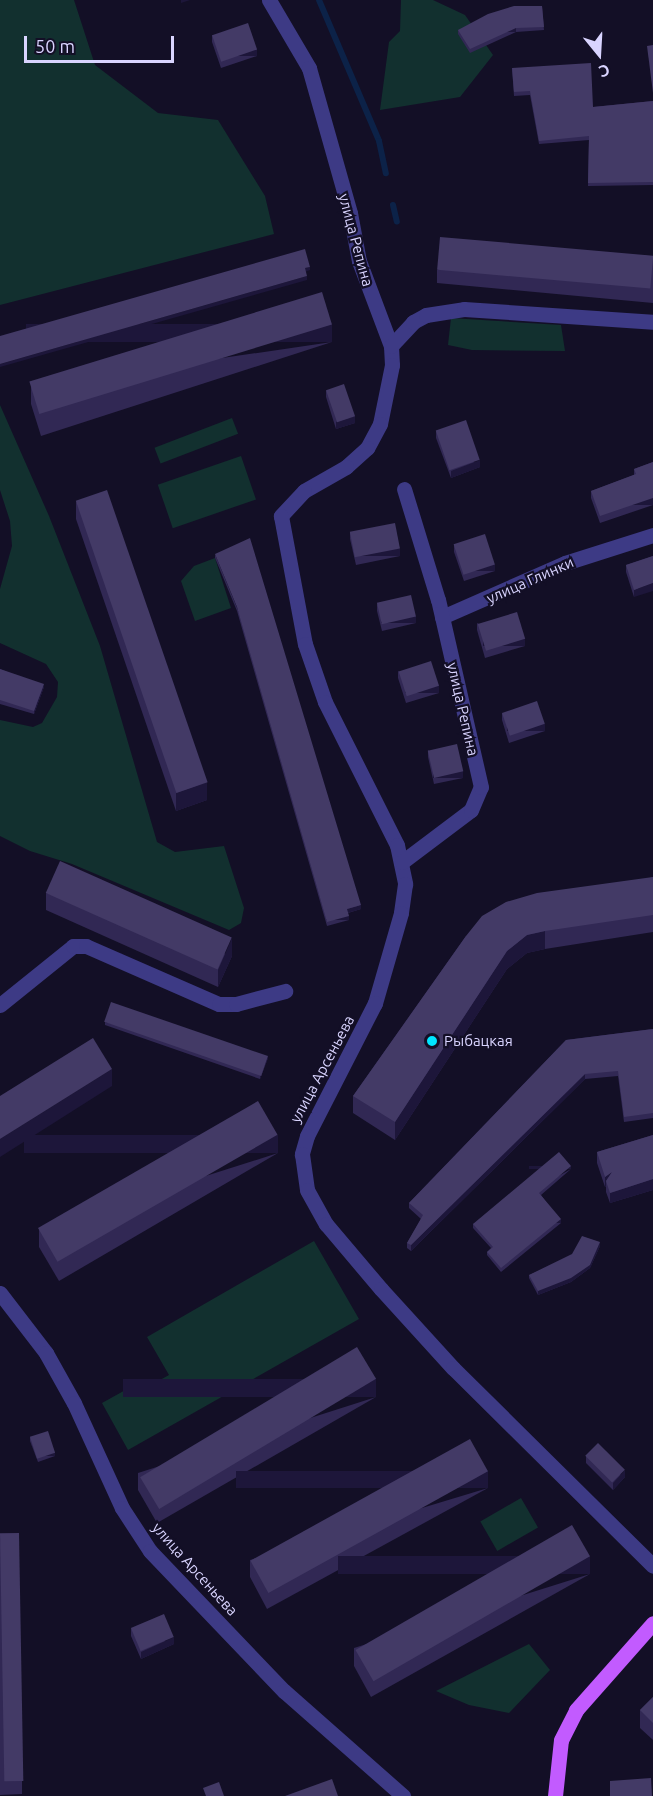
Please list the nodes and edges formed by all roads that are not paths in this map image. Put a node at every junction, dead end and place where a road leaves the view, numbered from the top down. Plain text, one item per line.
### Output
1 (269, 0) edge
2 (653, 322) edge
3 (391, 346) junction
4 (404, 489) dead end
5 (281, 516) joint
6 (653, 535) edge
7 (442, 617) junction
8 (402, 862) junction
9 (285, 991) dead end
10 (0, 1005) edge
11 (0, 1293) edge
12 (653, 1566) edge
13 (653, 1623) edge
14 (403, 1796) edge
15 (555, 1796) edge

1 - 3 street, улица Репина
2 - 3 street
3 - 5 street, улица Репина
4 - 7 street, улица Репина
5 - 8 street, улица Арсеньева
6 - 7 street, улица Глинки
7 - 8 street, улица Репина
8 - 12 street, улица Арсеньева
9 - 10 street
11 - 14 street, улица Арсеньева
13 - 15 main road

